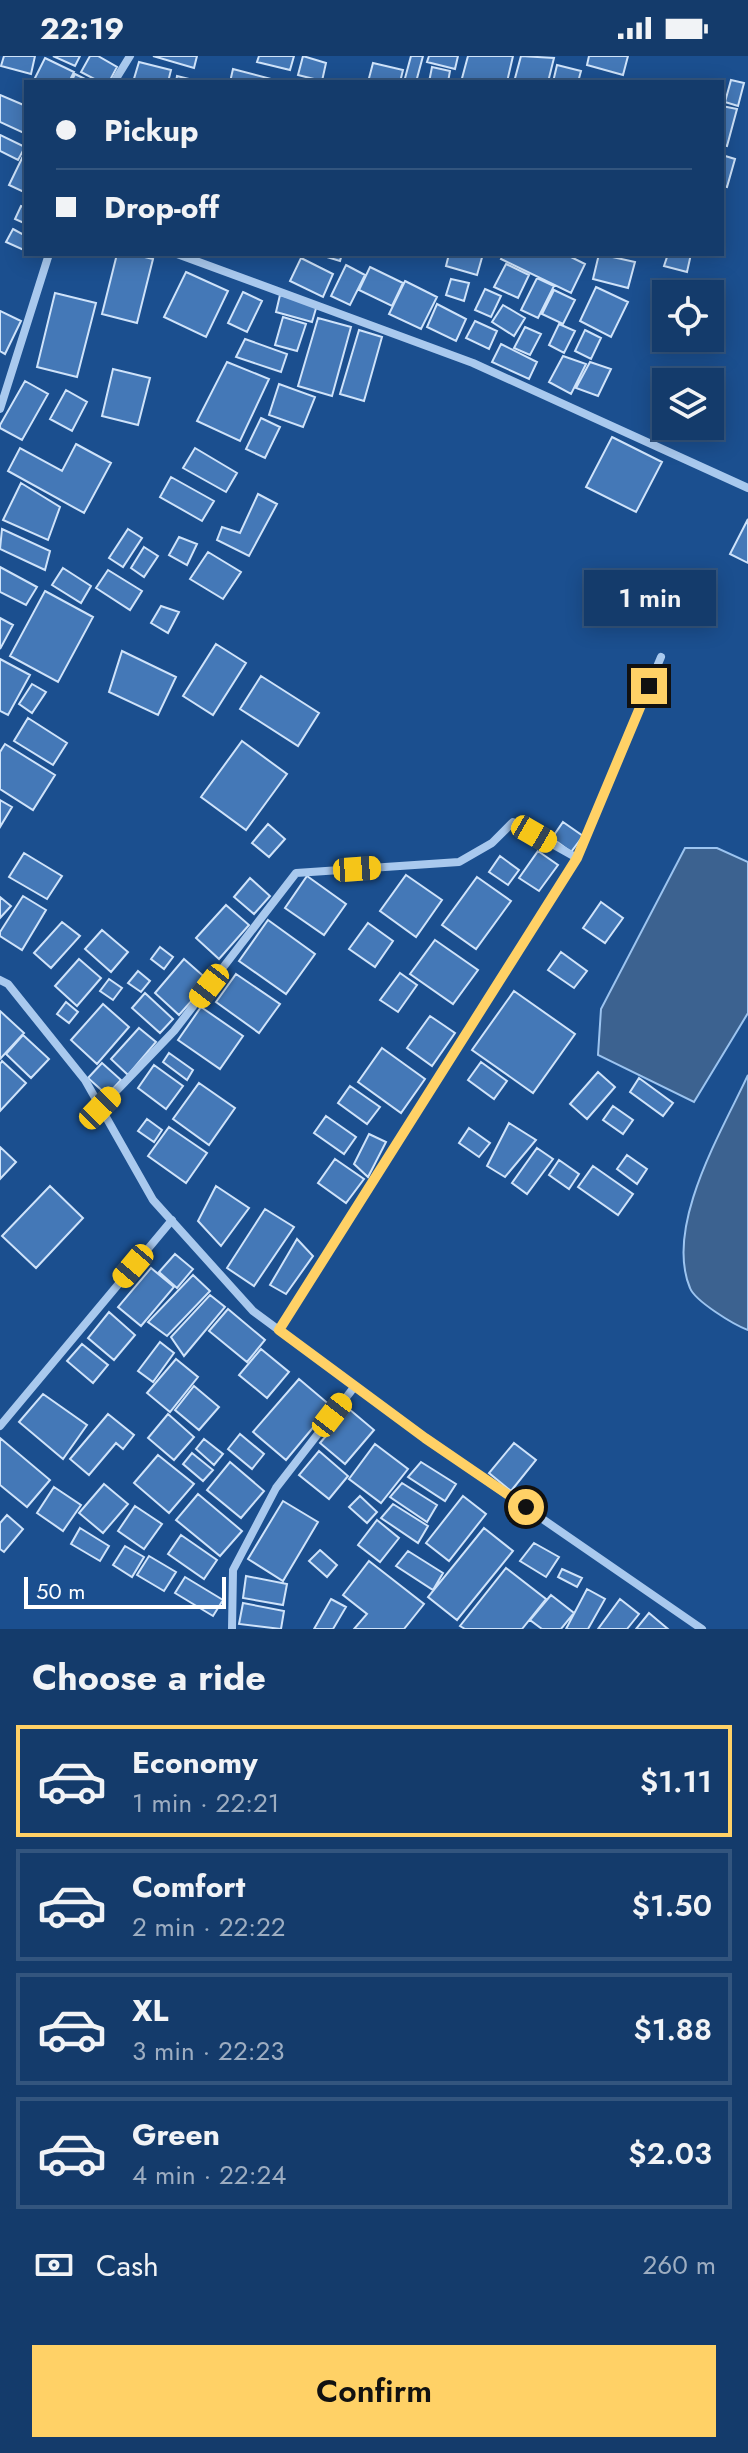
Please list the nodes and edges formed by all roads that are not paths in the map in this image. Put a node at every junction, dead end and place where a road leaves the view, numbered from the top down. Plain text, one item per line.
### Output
1 (130, 56) edge
2 (115, 80) edge
3 (48, 256) edge
4 (182, 256) edge
5 (0, 369) edge
6 (11, 375) junction
7 (0, 409) edge
8 (748, 488) edge
9 (661, 657) dead end
10 (577, 858) junction
11 (0, 980) edge
12 (100, 1108) junction
13 (172, 1220) junction
14 (279, 1330) junction
15 (355, 1386) junction
16 (0, 1426) edge
17 (232, 1629) edge
18 (702, 1629) edge

1 - 2 street
3 - 6 street
4 - 8 street
5 - 6 street
6 - 7 street
9 - 10 street
10 - 12 street
10 - 14 street
11 - 12 street
12 - 13 street
13 - 14 street
13 - 16 street
14 - 15 street
15 - 17 street
15 - 18 street

